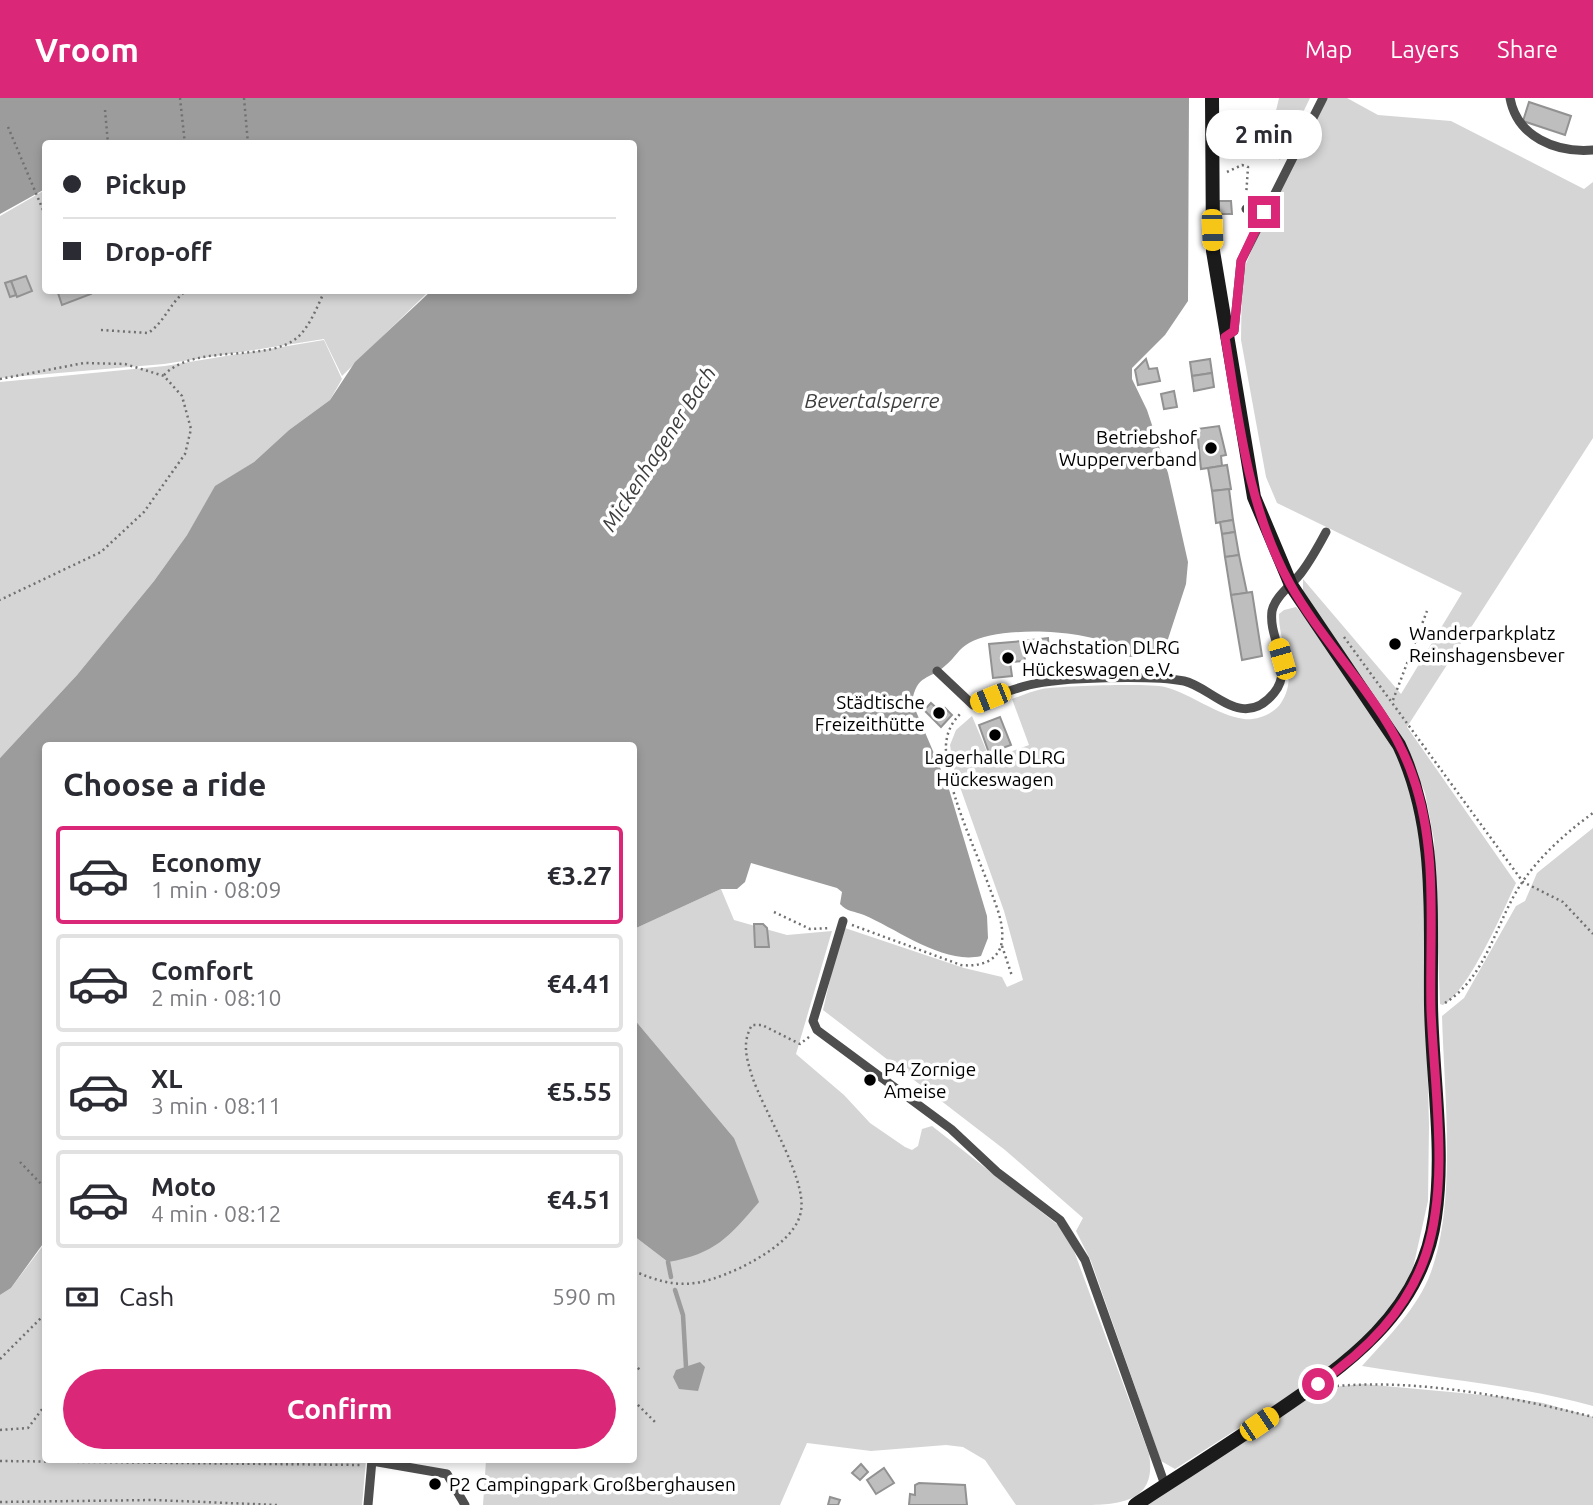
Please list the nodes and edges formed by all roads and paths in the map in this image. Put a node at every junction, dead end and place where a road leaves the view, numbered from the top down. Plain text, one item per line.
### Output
1 (180, 98) edge
2 (244, 98) edge
3 (1212, 98) edge
4 (1323, 98) edge
5 (1510, 98) edge
6 (106, 110) dead end
7 (8, 127) dead end
8 (108, 140) edge
9 (185, 140) edge
10 (248, 140) edge
11 (1593, 150) edge
12 (1223, 177) dead end
13 (42, 208) edge
14 (1246, 209) joint
15 (1264, 212) junction
16 (182, 294) edge
17 (323, 294) edge
18 (101, 330) dead end
19 (1225, 337) junction
20 (164, 376) junction
21 (0, 379) edge
22 (1326, 532) dead end
23 (1291, 585) junction
24 (0, 600) edge
25 (1427, 611) dead end
26 (937, 671) dead end
27 (973, 705) junction
28 (1593, 813) edge
29 (1522, 882) junction
30 (774, 912) dead end
31 (841, 924) junction
32 (1593, 934) edge
33 (1002, 945) junction
34 (1012, 976) dead end
35 (1432, 1012) junction
36 (817, 1030) junction
37 (20, 1162) dead end
38 (42, 1185) edge
39 (637, 1272) edge
40 (42, 1317) edge
41 (0, 1359) edge
42 (637, 1367) edge
43 (640, 1370) dead end
44 (1318, 1384) junction
45 (637, 1404) edge
46 (42, 1410) edge
47 (1593, 1417) edge
48 (656, 1423) dead end
49 (0, 1430) edge
50 (0, 1461) edge
51 (42, 1461) edge
52 (372, 1463) edge
53 (378, 1463) edge
54 (1165, 1485) junction
55 (0, 1502) edge
56 (277, 1505) edge
57 (369, 1505) edge
58 (466, 1505) edge
59 (1135, 1505) edge

1 - 9 path
2 - 10 path
3 - 19 street
4 - 15 lane
5 - 11 lane
6 - 8 path
7 - 13 path
12 - 14 path
14 - 15 lane
15 - 19 lane
16 - 18 path
17 - 20 path
19 - 23 street
20 - 21 path
20 - 24 path
22 - 23 lane
23 - 27 lane
23 - 35 street
25 - 29 path
26 - 27 lane
27 - 33 path
28 - 29 path
29 - 32 path
29 - 35 path
30 - 31 path
31 - 33 path
31 - 36 lane
33 - 34 path
35 - 44 street
36 - 39 path
36 - 54 lane
37 - 38 path
40 - 41 path
42 - 43 path
44 - 47 path
44 - 54 street
45 - 48 path
46 - 49 path
50 - 51 path
52 - 57 lane
53 - 58 lane
54 - 59 street
55 - 56 path

